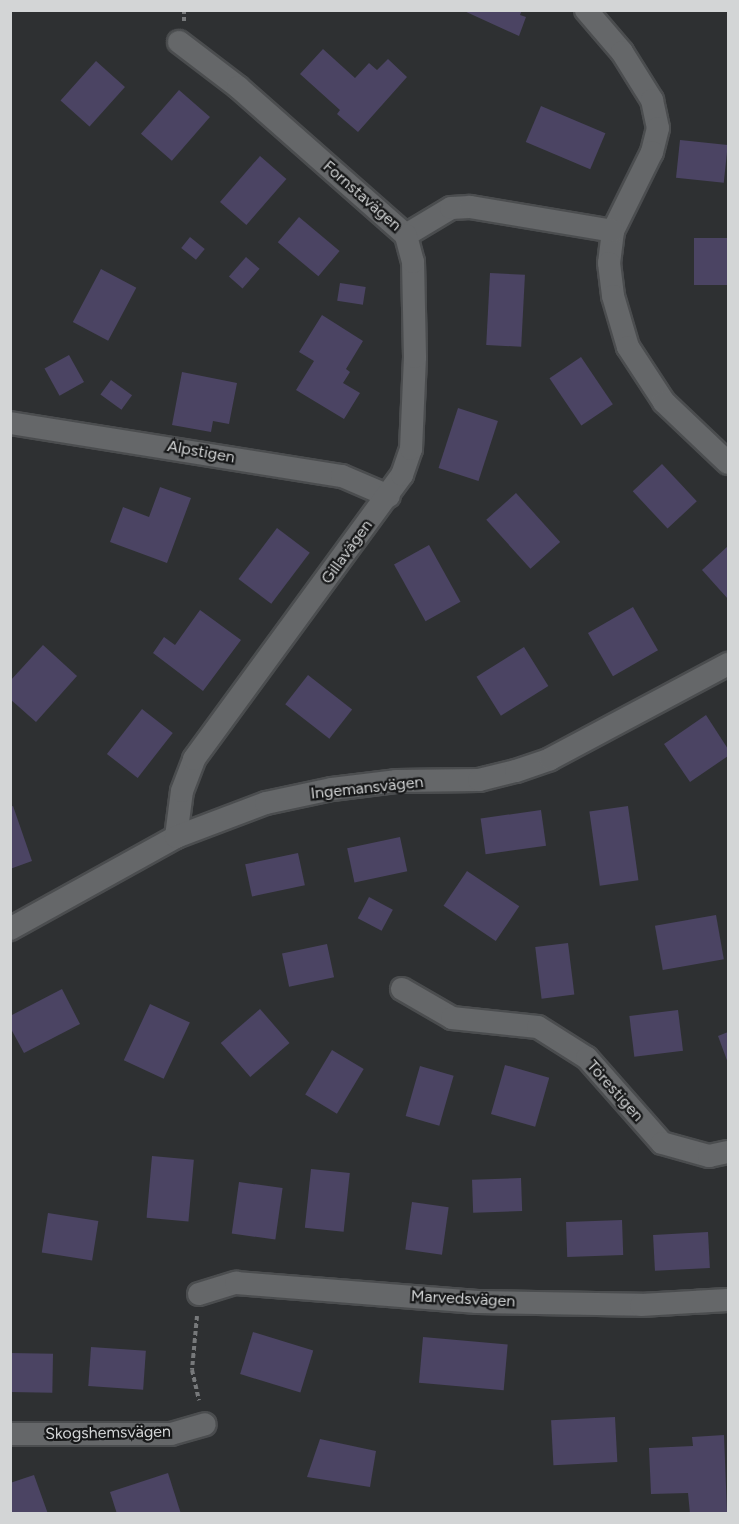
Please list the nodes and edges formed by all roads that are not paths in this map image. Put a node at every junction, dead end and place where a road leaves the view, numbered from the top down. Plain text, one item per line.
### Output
1 (586, 10) edge
2 (179, 42) dead end
3 (613, 231) junction
4 (406, 235) junction
5 (10, 423) edge
6 (729, 463) edge
7 (388, 496) junction
8 (729, 664) edge
9 (176, 837) junction
10 (10, 929) edge
11 (402, 988) dead end
12 (729, 1152) edge
13 (199, 1294) road end
14 (729, 1300) edge
15 (205, 1424) road end
16 (10, 1434) edge

1 - 3 street
2 - 4 street, Fornstavägen
3 - 4 street, Fornstavägen
3 - 6 street
4 - 7 street, Gillavägen
5 - 7 street, Alpstigen
7 - 9 street, Gillavägen
8 - 9 street, Ingemansvägen
9 - 10 street, Ingemansvägen
11 - 12 street, Törestigen
13 - 14 street, Marvedsvägen
15 - 16 street, Skogshemsvägen

